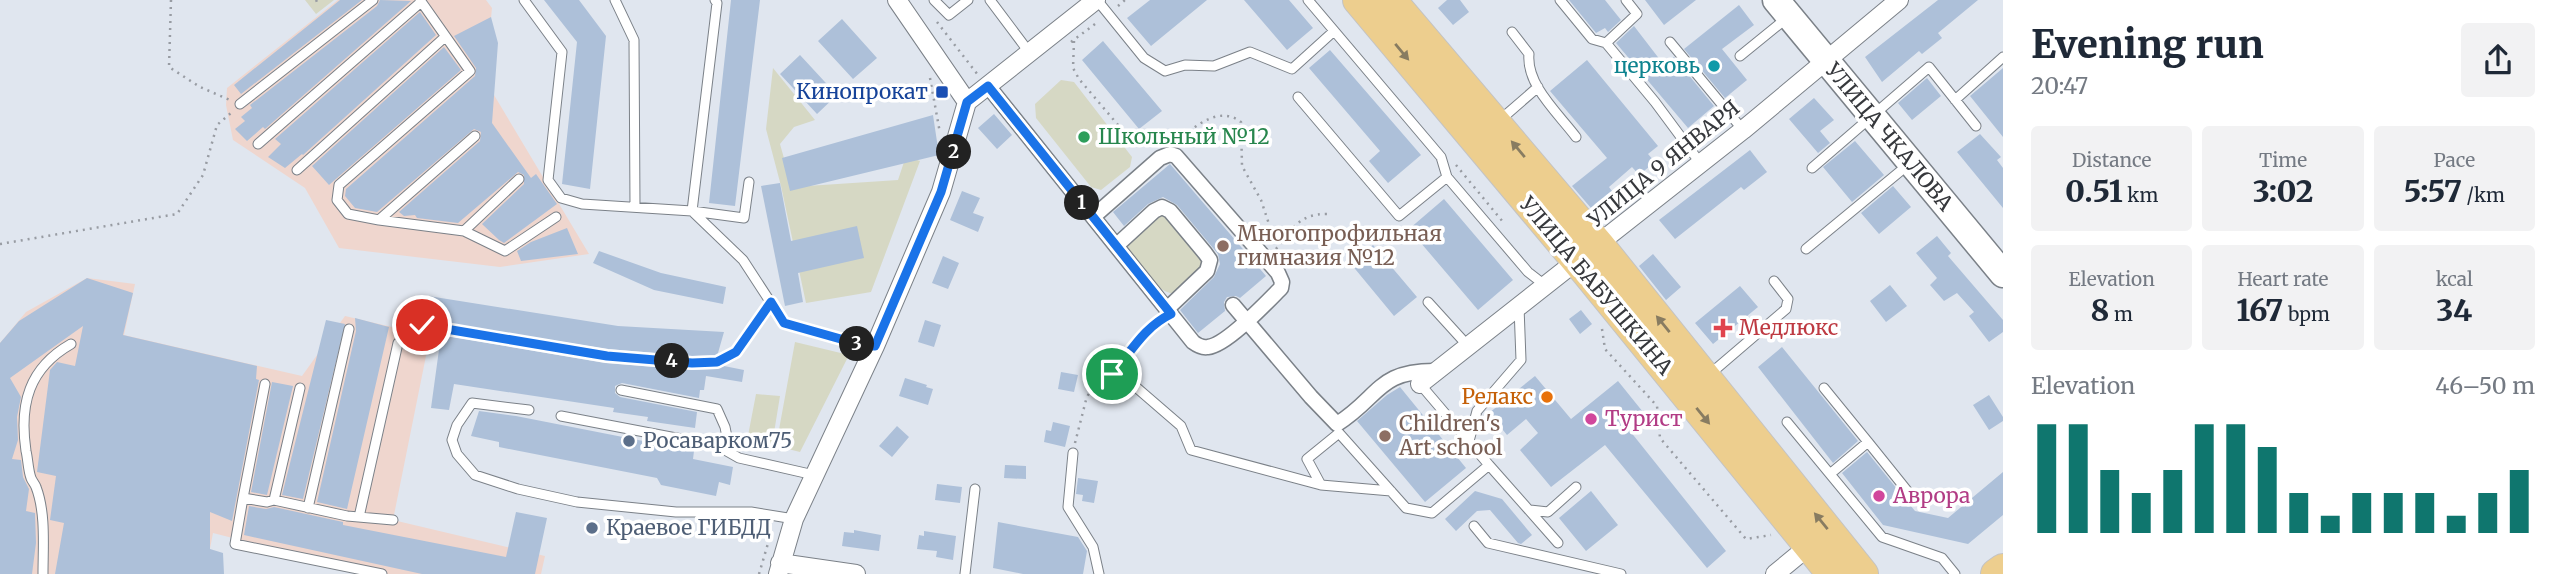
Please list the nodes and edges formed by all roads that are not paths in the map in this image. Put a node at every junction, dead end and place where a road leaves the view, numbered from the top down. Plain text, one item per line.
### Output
1 (373, 0) edge
2 (524, 0) edge
3 (615, 0) edge
4 (715, 0) edge
5 (897, 0) edge
6 (934, 0) edge
7 (968, 0) edge
8 (990, 0) edge
9 (1096, 0) edge
10 (1308, 0) edge
11 (1358, 0) edge
12 (1391, 0) edge
13 (1560, 0) edge
14 (1626, 0) edge
15 (1899, 0) edge
16 (420, 1) edge
17 (1782, 8) edge
18 (1334, 31) junction
19 (1512, 32) dead end
20 (446, 37) junction
21 (1670, 42) dead end
22 (1606, 43) junction
23 (1029, 52) junction
24 (1740, 55) dead end
25 (2003, 57) edge
26 (1826, 60) junction
27 (988, 86) junction
28 (1538, 86) junction
29 (1298, 97) dead end
30 (1955, 100) junction
31 (967, 102) junction
32 (240, 104) road end
33 (1871, 116) junction
34 (1496, 123) junction
35 (1976, 125) dead end
36 (1743, 130) junction
37 (475, 136) dead end
38 (1576, 137) dead end
39 (258, 144) dead end
40 (1910, 162) junction
41 (1701, 164) junction
42 (1812, 168) dead end
43 (297, 170) dead end
44 (1447, 177) junction
45 (519, 178) dead end
46 (748, 182) dead end
47 (635, 206) junction
48 (692, 211) junction
49 (556, 217) dead end
50 (1093, 217) junction
51 (379, 220) junction
52 (464, 231) junction
53 (1116, 246) junction
54 (1806, 249) dead end
55 (1588, 253) junction
56 (2001, 268) edge
57 (1774, 281) dead end
58 (1546, 286) junction
59 (771, 302) junction
60 (1428, 302) dead end
61 (1233, 305) dead end
62 (1519, 307) junction
63 (1169, 311) junction
64 (422, 325) dead end
65 (349, 329) dead end
66 (398, 343) dead end
67 (71, 344) dead end
68 (875, 346) junction
69 (1468, 346) junction
70 (1437, 371) junction
71 (1706, 378) junction
72 (265, 384) dead end
73 (1420, 384) joint
74 (300, 388) dead end
75 (1137, 388) dead end
76 (1824, 388) dead end
77 (621, 390) dead end
78 (529, 410) dead end
79 (561, 416) dead end
80 (1787, 422) dead end
81 (1469, 441) junction
82 (1868, 442) junction
83 (730, 452) junction
84 (1073, 453) road end
85 (1489, 465) junction
86 (1830, 474) junction
87 (814, 475) junction
88 (1321, 485) junction
89 (1576, 487) dead end
90 (975, 489) dead end
91 (1391, 491) junction
92 (243, 498) junction
93 (1913, 498) dead end
94 (274, 500) junction
95 (308, 508) junction
96 (1530, 510) junction
97 (359, 517) junction
98 (787, 518) junction
99 (393, 520) dead end
100 (1474, 526) dead end
101 (1558, 543) dead end
102 (1802, 551) junction
103 (779, 568) edge
104 (2003, 569) edge
105 (43, 574) edge
106 (382, 574) edge
107 (856, 574) edge
108 (965, 574) edge
109 (1099, 574) edge
110 (1622, 574) edge
111 (1774, 574) edge
112 (1832, 574) edge
113 (1863, 574) edge
114 (1955, 574) edge
115 (1996, 574) edge

1 - 32 lane
2 - 47 lane
3 - 47 lane
4 - 48 lane
5 - 31 street
6 - 7 lane
8 - 23 lane
9 - 18 lane
9 - 23 street
10 - 18 lane
11 -> 55 main road, УЛИЦА БАБУШКИНА
12 - 34 main road, УЛИЦА БАБУШКИНА
13 - 22 lane
14 - 22 lane
15 - 26 street, УЛИЦА 9 ЯНВАРЯ
16 - 20 lane
16 - 39 lane
17 - 24 lane
17 - 26 main road, УЛИЦА ЧКАЛОВА
18 - 44 lane
19 - 28 lane
20 - 43 lane
20 - 51 lane
21 - 36 lane
22 - 41 lane
23 - 27 street
25 - 30 lane
26 - 33 main road, УЛИЦА ЧКАЛОВА
26 - 36 street, УЛИЦА 9 ЯНВАРЯ
27 - 31 street
27 - 50 street
28 - 34 lane
28 - 38 lane
29 - 44 lane
30 - 33 lane
30 - 35 lane
31 - 68 street
33 - 40 main road, УЛИЦА ЧКАЛОВА
33 - 42 lane
55 -> 34 main road, УЛИЦА БАБУШКИНА
36 - 41 street, УЛИЦА 9 ЯНВАРЯ
37 - 51 lane
40 - 54 lane
40 - 56 main road, УЛИЦА ЧКАЛОВА
41 - 55 street, УЛИЦА 9 ЯНВАРЯ
44 - 58 lane
45 - 52 lane
46 - 48 lane
47 - 48 lane
48 - 59 lane
49 - 52 lane
50 - 53 street
50 - 63 street
51 - 52 lane
53 - 63 street
53 - 63 street
55 - 58 street, УЛИЦА 9 ЯНВАРЯ
71 -> 55 main road, УЛИЦА БАБУШКИНА
55 -> 102 main road, УЛИЦА БАБУШКИНА
57 - 71 lane
58 - 62 street, УЛИЦА 9 ЯНВАРЯ
59 - 64 lane
59 - 68 lane
60 - 69 lane
61 - 70 street
62 - 69 street, УЛИЦА 9 ЯНВАРЯ
62 - 81 lane
65 - 95 lane
66 - 97 lane
67 - 105 lane
68 - 87 street
69 - 70 street, УЛИЦА 9 ЯНВАРЯ
70 - 73 street, УЛИЦА 9 ЯНВАРЯ
113 -> 71 main road, УЛИЦА БАБУШКИНА
72 - 92 lane
73 - 81 lane
74 - 94 lane
75 - 88 lane
76 - 82 lane
77 - 83 lane
78 - 98 lane
79 - 83 lane
80 - 86 lane
81 - 85 lane
82 - 86 lane
82 - 93 lane
83 - 87 lane
84 - 109 lane
85 - 91 lane
85 - 96 lane
86 - 114 lane
87 - 98 street
88 - 91 lane
88 - 91 lane
89 - 96 lane
90 - 108 lane
92 - 94 lane
92 - 106 lane
94 - 95 lane
95 - 97 lane
96 - 101 lane
97 - 99 lane
98 - 103 street
100 - 110 lane
102 - 111 street
102 - 112 main road, УЛИЦА БАБУШКИНА
103 - 107 street
104 - 115 main road

